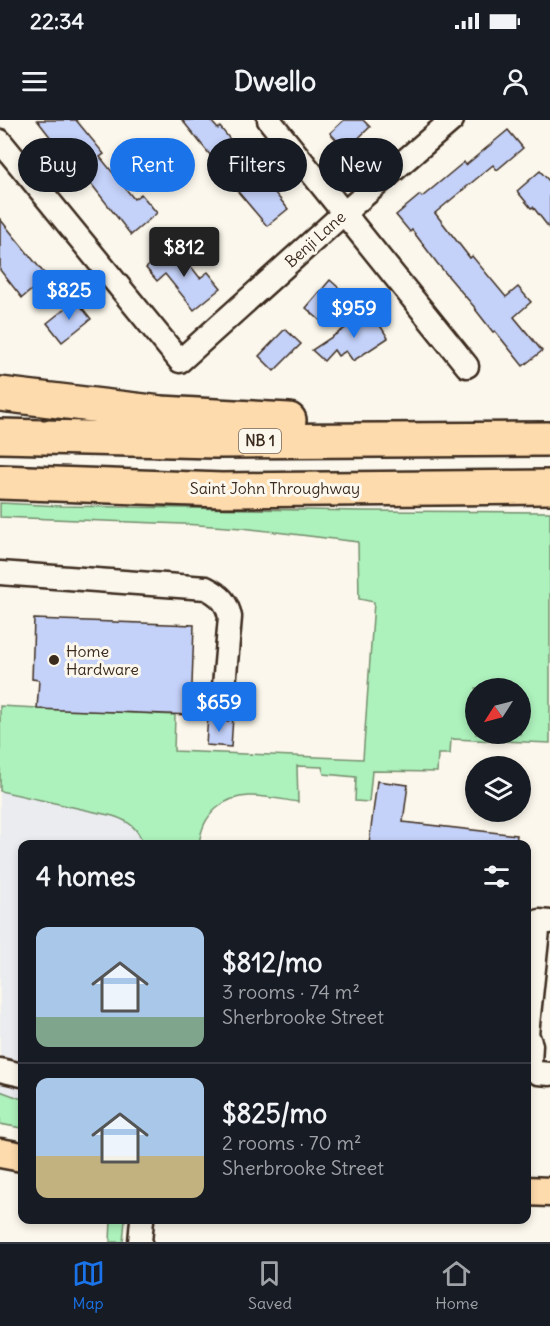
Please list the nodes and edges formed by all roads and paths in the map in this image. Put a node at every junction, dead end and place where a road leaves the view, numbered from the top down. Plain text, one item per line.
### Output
1 (269, 120) edge
2 (452, 120) edge
3 (0, 141) edge
4 (344, 213) junction
5 (467, 366) dead end
6 (0, 394) edge
7 (0, 436) edge
8 (535, 439) edge
9 (0, 482) edge
10 (550, 487) edge
11 (222, 490) junction
12 (0, 498) edge
13 (0, 573) edge
14 (222, 709) dead end
15 (550, 922) edge
16 (531, 996) edge
17 (0, 1070) edge
18 (531, 1070) edge
19 (18, 1074) edge
20 (550, 1074) edge
21 (0, 1153) edge
22 (18, 1156) edge
23 (531, 1191) edge
24 (550, 1192) edge
25 (142, 1224) edge
26 (140, 1242) edge

1 - 4 street
2 - 4 street, Benji Lane
3 - 4 street, Benji Lane
4 - 5 street
6 - 8 highway
7 - 8 highway, NB 1
9 - 11 highway, Saint John Throughway
10 - 11 highway, Saint John Throughway
11 - 12 highway
13 - 14 street
15 - 16 street
17 - 19 street
18 - 20 street
21 - 22 main road
23 - 24 main road
25 - 26 street

